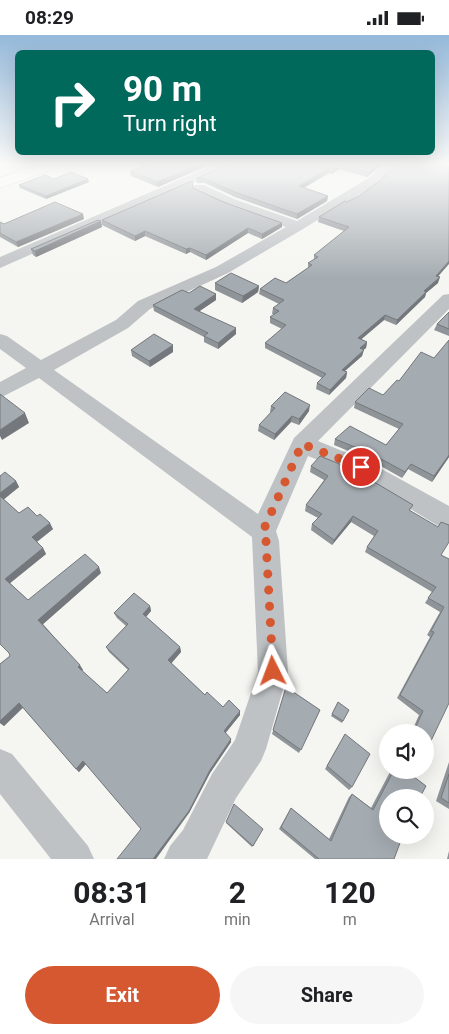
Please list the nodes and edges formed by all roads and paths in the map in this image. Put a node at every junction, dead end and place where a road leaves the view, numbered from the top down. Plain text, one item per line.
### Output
1 (140, 201) edge
2 (228, 201) edge
3 (340, 201) edge
4 (298, 226) junction
5 (0, 263) edge
6 (449, 299) edge
7 (0, 340) edge
8 (39, 369) junction
9 (0, 391) edge
10 (302, 444) junction
11 (449, 519) edge
12 (263, 531) junction
13 (0, 766) edge
14 (75, 859) edge
15 (182, 859) edge

1 - 5 street
2 - 4 street
3 - 4 street
4 - 8 street
6 - 10 street
7 - 8 street
8 - 9 street
8 - 12 street
10 - 11 street
10 - 12 street
12 - 15 street
13 - 14 street

